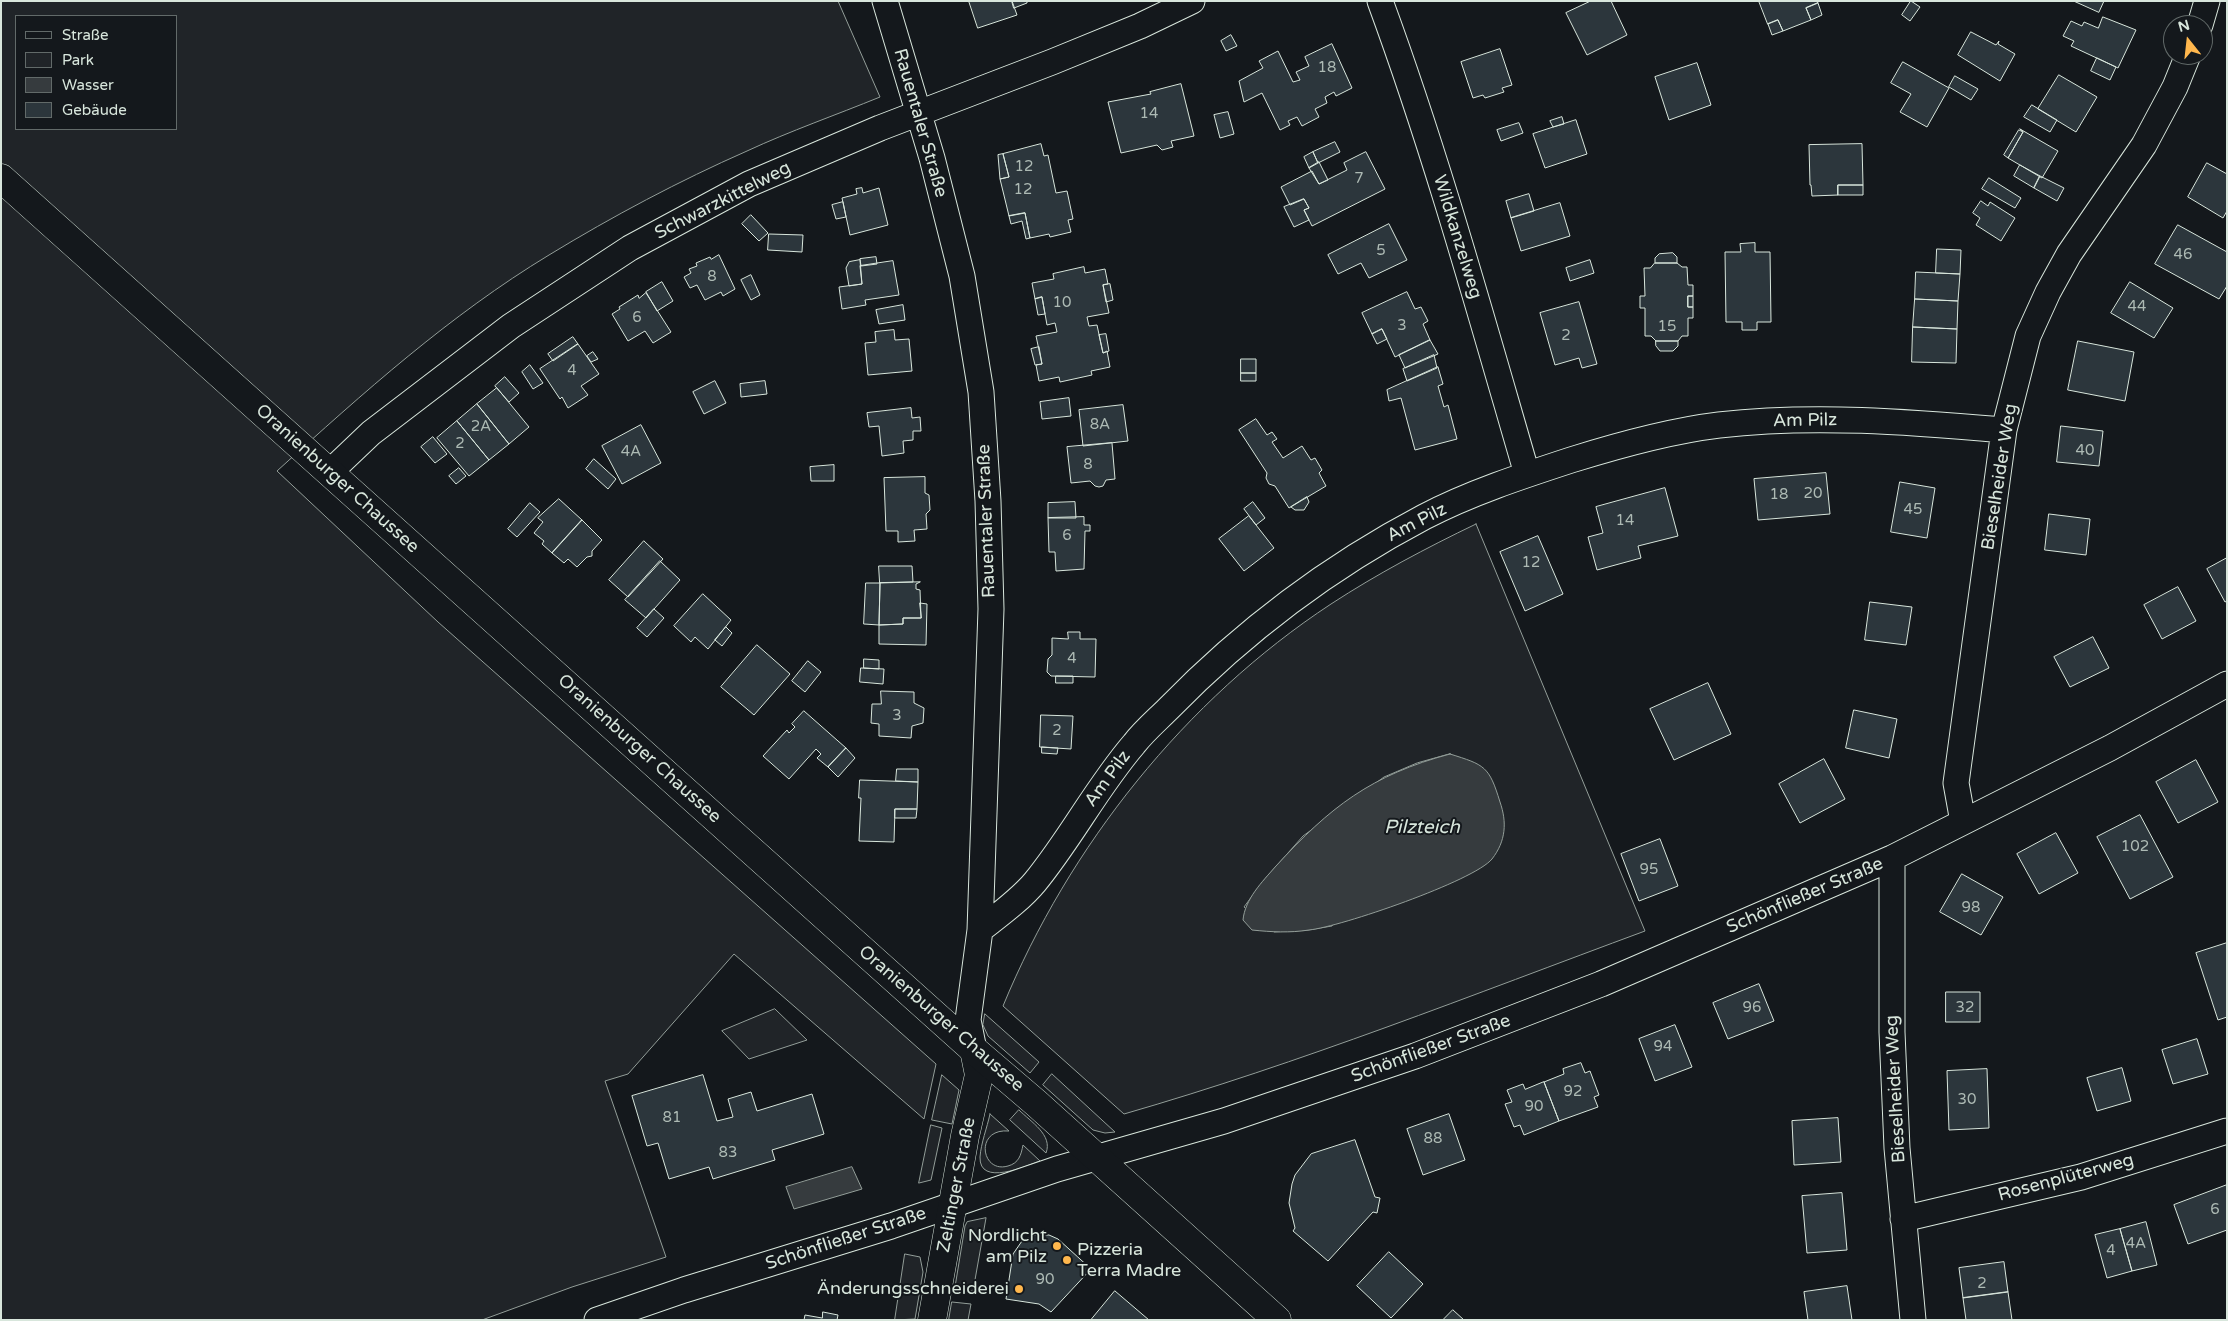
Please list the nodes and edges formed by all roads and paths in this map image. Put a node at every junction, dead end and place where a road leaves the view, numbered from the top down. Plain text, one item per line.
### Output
1 (885, 1) edge
2 (1192, 1) edge
3 (1380, 1) edge
4 (2207, 1) edge
5 (2203, 15) edge
6 (2184, 65) edge
7 (920, 114) junction
8 (1, 178) edge
9 (2004, 430) junction
10 (330, 472) junction
11 (1528, 474) junction
12 (2227, 684) edge
13 (1963, 822) junction
14 (1892, 858) junction
15 (980, 930) junction
16 (974, 1050) junction
17 (2227, 1131) edge
18 (1096, 1158) junction
19 (952, 1205) junction
20 (1903, 1220) junction
21 (597, 1320) edge
22 (932, 1320) edge
23 (1277, 1320) edge
24 (1913, 1320) edge

1 - 7 street, Rauentaler Straße
2 - 7 street, Schwarzkittelweg
3 - 11 street, Wildkanzelweg
4 - 5 street
6 - 9 street, Bieselheider Weg
7 - 10 street, Schwarzkittelweg
7 - 15 street, Rauentaler Straße
8 - 10 main road, Oranienburger Chaussee
9 - 11 street, Am Pilz
9 - 13 street, Bieselheider Weg
10 - 16 main road, Oranienburger Chaussee
11 - 15 street, Am Pilz
12 - 13 street, Schönfließer Straße
13 - 14 street, Schönfließer Straße
14 - 18 street, Schönfließer Straße
14 - 20 street, Bieselheider Weg
15 - 16 street, Rauentaler Straße
16 - 18 main road, Oranienburger Chaussee
16 - 19 main road, Zeltinger Straße
17 - 20 street, Rosenplüterweg
18 - 19 street, Schönfließer Straße
18 - 23 main road, Oranienburger Chaussee
19 - 21 street, Schönfließer Straße
19 - 22 main road, Zeltinger Straße
20 - 24 street, Bieselheider Weg

